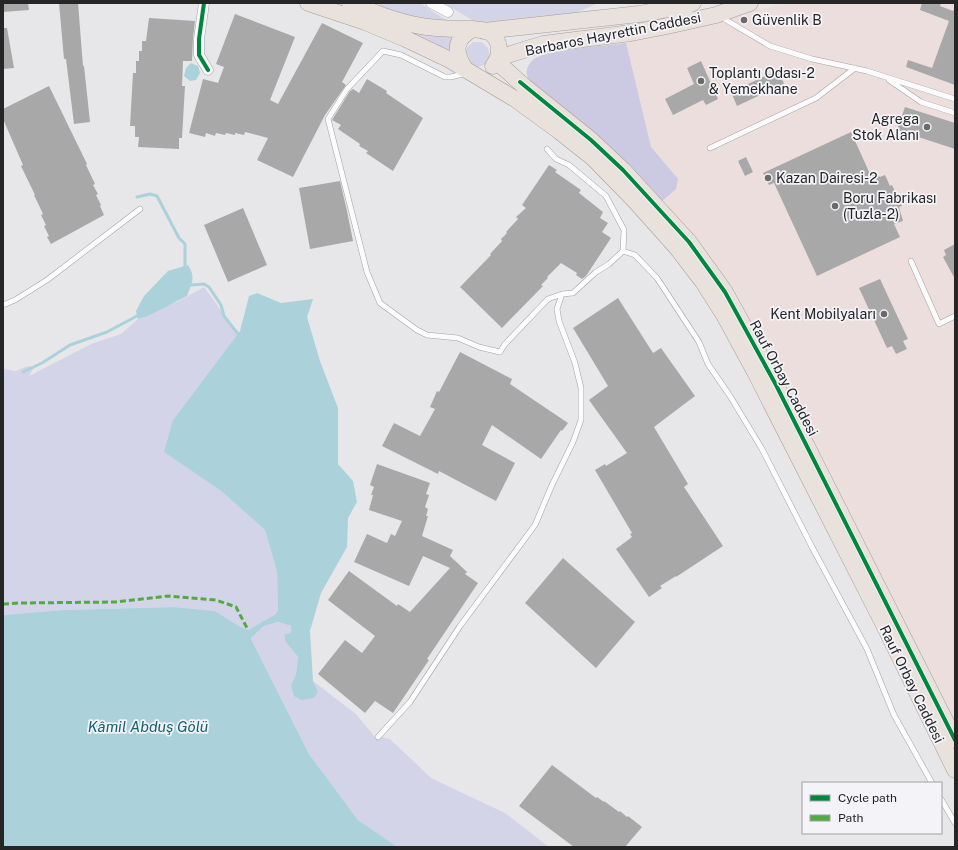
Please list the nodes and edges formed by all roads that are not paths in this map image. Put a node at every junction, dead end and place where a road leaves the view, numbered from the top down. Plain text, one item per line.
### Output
1 (204, 3) edge
2 (308, 3) edge
3 (350, 3) edge
4 (431, 3) edge
5 (693, 3) edge
6 (750, 3) edge
7 (371, 7) edge
8 (448, 12) dead end
9 (716, 15) junction
10 (478, 30) junction
11 (537, 46) junction
12 (497, 59) junction
13 (855, 68) junction
14 (208, 70) dead end
15 (468, 71) junction
16 (884, 76) junction
17 (520, 82) junction
18 (955, 99) edge
19 (955, 113) edge
20 (710, 148) dead end
21 (547, 149) dead end
22 (140, 209) dead end
23 (623, 251) junction
24 (911, 261) dead end
25 (562, 294) junction
26 (3, 305) edge
27 (955, 316) edge
28 (378, 737) dead end
29 (955, 740) edge
30 (955, 770) edge
31 (931, 782) edge
32 (942, 802) edge
33 (955, 823) edge

1 - 14 street
2 - 15 main road, Rauf Orbay Caddesi
3 - 7 main road
4 - 8 street
5 - 10 main road, Barbaros Hayrettin Caddesi
6 - 9 main road, Barbaros Hayrettin Caddesi
7 - 10 main road
9 - 11 main road, Barbaros Hayrettin Caddesi
9 - 13 lane
10 - 12 main road
10 - 15 main road
11 - 12 main road, Barbaros Hayrettin Caddesi
11 - 17 main road
12 - 15 main road
12 - 17 main road, Rauf Orbay Caddesi
13 - 16 lane
13 - 20 lane
15 - 25 lane
15 - 30 main road, Rauf Orbay Caddesi
16 - 18 lane
16 - 19 lane
17 - 29 main road, Rauf Orbay Caddesi
21 - 23 lane
22 - 26 lane
23 - 25 lane
23 - 31 lane
24 - 27 lane
25 - 28 lane
32 - 33 lane

